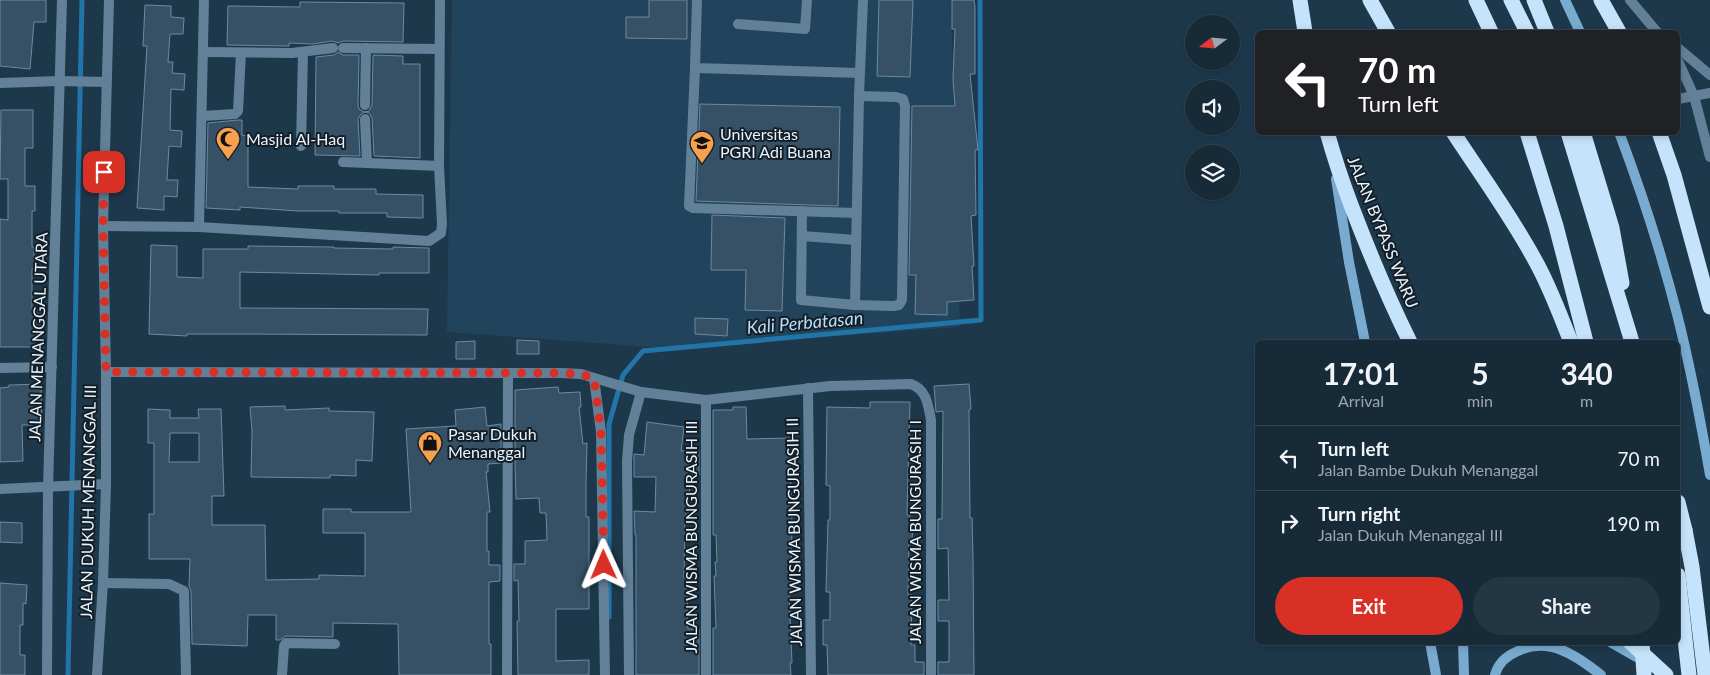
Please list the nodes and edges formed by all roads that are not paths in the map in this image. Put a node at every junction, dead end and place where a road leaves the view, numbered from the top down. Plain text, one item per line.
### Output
1 (62, 0) edge
2 (110, 0) edge
3 (204, 0) edge
4 (440, 0) edge
5 (697, 0) edge
6 (808, 0) edge
7 (863, 0) edge
8 (1300, 0) edge
9 (1370, 0) edge
10 (1476, 0) edge
11 (1510, 0) edge
12 (1534, 0) edge
13 (1565, 0) edge
14 (1601, 0) edge
15 (1630, 0) edge
16 (738, 24) dead end
17 (1305, 30) edge
18 (1387, 30) edge
19 (1491, 30) edge
20 (1526, 30) edge
21 (1546, 30) edge
22 (1579, 30) edge
23 (1618, 30) edge
24 (1656, 30) edge
25 (366, 48) junction
26 (439, 49) junction
27 (1680, 50) edge
28 (203, 52) junction
29 (303, 52) junction
30 (241, 53) junction
31 (1680, 65) edge
32 (695, 68) junction
33 (860, 74) junction
34 (1710, 75) edge
35 (60, 81) junction
36 (106, 82) junction
37 (0, 83) edge
38 (1710, 93) edge
39 (859, 96) junction
40 (1694, 96) junction
41 (1680, 99) edge
42 (365, 105) dead end
43 (202, 116) junction
44 (365, 120) dead end
45 (1710, 128) edge
46 (1328, 135) edge
47 (1455, 135) edge
48 (1528, 135) edge
49 (1569, 135) edge
50 (1584, 135) edge
51 (1620, 135) edge
52 (1660, 135) edge
53 (1706, 140) junction
54 (301, 146) dead end
55 (1333, 156) junction
56 (1710, 157) edge
57 (343, 162) dead end
58 (367, 164) junction
59 (438, 166) junction
60 (802, 211) junction
61 (856, 213) junction
62 (103, 226) junction
63 (198, 227) junction
64 (802, 236) junction
65 (856, 240) junction
66 (855, 305) junction
67 (1710, 307) edge
68 (1631, 338) edge
69 (1365, 340) edge
70 (1409, 340) edge
71 (1570, 340) edge
72 (1585, 340) edge
73 (52, 366) junction
74 (0, 368) edge
75 (106, 372) junction
76 (508, 373) junction
77 (596, 378) junction
78 (808, 388) junction
79 (635, 390) junction
80 (706, 400) junction
81 (1710, 475) edge
82 (103, 484) junction
83 (52, 487) junction
84 (0, 489) edge
85 (1680, 510) edge
86 (103, 583) junction
87 (1680, 593) edge
88 (1680, 632) edge
89 (1710, 640) edge
90 (335, 644) dead end
91 (1431, 645) edge
92 (1463, 645) edge
93 (1615, 645) edge
94 (1633, 645) edge
95 (1642, 645) edge
96 (1663, 673) edge
97 (47, 675) edge
98 (97, 675) edge
99 (186, 675) edge
100 (282, 675) edge
101 (507, 675) edge
102 (605, 675) edge
103 (629, 675) edge
104 (706, 675) edge
105 (811, 675) edge
106 (931, 675) edge
107 (1436, 675) edge
108 (1464, 675) edge
109 (1495, 675) edge
110 (1601, 675) edge
111 (1644, 675) edge
112 (1689, 675) edge
113 (1705, 675) edge

1 - 35 street, JALAN MENANGGAL UTARA
2 - 36 street, JALAN DUKUH MENANGGAL III
3 - 28 street
4 - 26 street
5 - 32 street
6 - 16 street
7 - 33 street
8 - 17 highway
9 - 18 highway
10 - 19 highway
11 - 20 highway
12 - 21 highway
13 - 22 street
14 - 23 highway
15 - 24 street
25 - 26 street
25 - 29 street
25 - 42 street
26 - 59 street
27 - 34 street
28 - 30 street
28 - 43 street
29 - 30 street
29 - 54 street
30 - 43 street
31 - 40 street
32 - 33 street
32 - 60 street
33 - 39 street
35 - 36 street
35 - 37 street
35 - 73 street, JALAN MENANGGAL UTARA
36 - 62 street, JALAN DUKUH MENANGGAL III
38 - 40 street
39 - 61 street
39 - 66 street
40 - 41 street
40 - 53 street
43 - 63 street
44 - 58 street
45 - 53 street
46 - 55 highway, JALAN BYPASS WARU
47 - 71 highway
48 - 72 highway
49 - 68 highway
50 - 68 highway
51 - 81 street
52 - 67 highway
53 - 56 street
55 - 69 street
55 - 70 highway, JALAN BYPASS WARU
57 - 58 street
58 - 59 street
59 - 63 street
60 - 61 street
60 - 64 street
61 - 65 street
62 - 63 street
62 - 75 street, JALAN DUKUH MENANGGAL III
64 - 65 street
64 - 66 street
65 - 66 street
73 - 74 street
73 - 83 street, JALAN MENANGGAL UTARA
75 - 76 street
75 - 82 street, JALAN DUKUH MENANGGAL III
76 - 77 street
76 - 101 street
77 - 79 street
77 - 102 street
78 - 80 street
78 - 105 street, JALAN WISMA BUNGURASIH II
78 - 106 street, JALAN WISMA BUNGURASIH I
79 - 80 street
79 - 103 street
80 - 104 street, JALAN WISMA BUNGURASIH III
82 - 83 street
82 - 86 street, JALAN DUKUH MENANGGAL III
83 - 84 street
83 - 97 street, JALAN MENANGGAL UTARA
85 - 113 highway, bridge
86 - 98 street, JALAN DUKUH MENANGGAL III
86 - 99 street
87 - 112 highway, bridge
88 - 89 highway
90 - 100 street
91 - 107 street
92 - 108 street
93 - 96 street
94 - 96 highway
95 - 111 highway, bridge
109 - 110 street

